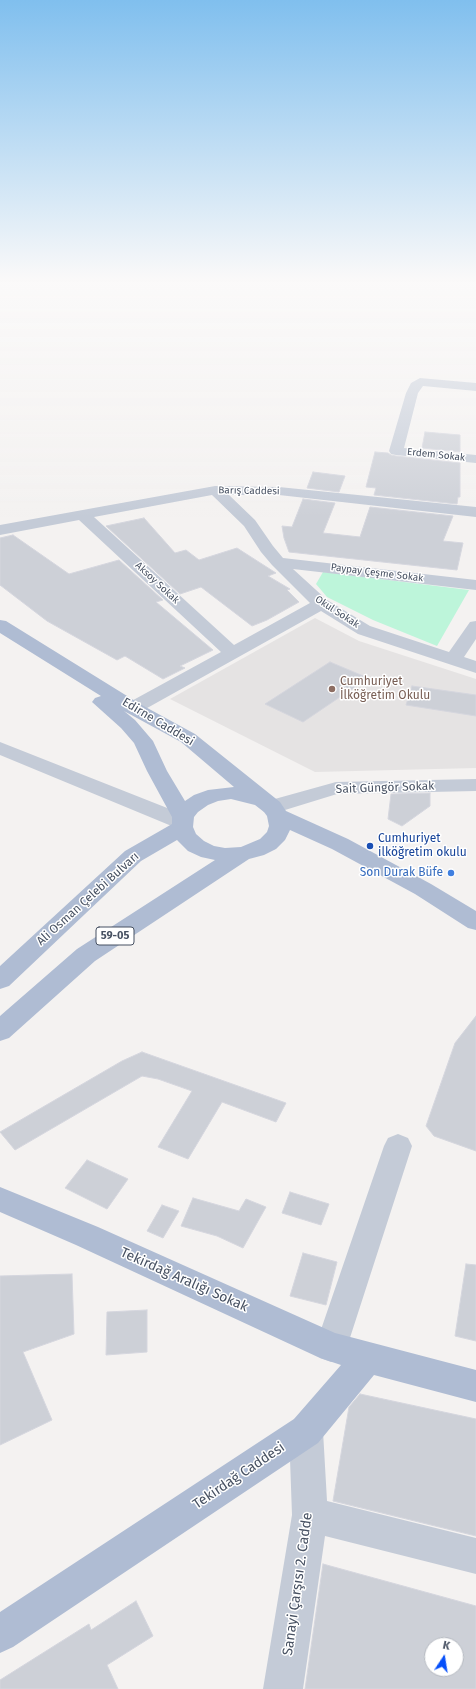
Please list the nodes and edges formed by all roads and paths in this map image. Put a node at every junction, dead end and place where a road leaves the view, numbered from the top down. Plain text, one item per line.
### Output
1 (476, 387) edge
2 (476, 459) edge
3 (215, 490) junction
4 (476, 512) edge
5 (82, 514) junction
6 (0, 530) edge
7 (278, 562) junction
8 (476, 585) edge
9 (321, 604) junction
10 (0, 625) edge
11 (476, 626) edge
12 (232, 653) junction
13 (46, 655) junction
14 (453, 659) junction
15 (476, 667) edge
16 (133, 708) junction
17 (0, 748) edge
18 (476, 785) edge
19 (271, 808) junction
20 (182, 822) junction
21 (241, 854) junction
22 (476, 922) edge
23 (0, 980) edge
24 (0, 1031) edge
25 (398, 1146) dead end
26 (0, 1199) edge
27 (332, 1347) junction
28 (368, 1358) junction
29 (476, 1386) edge
30 (306, 1431) junction
31 (310, 1514) junction
32 (476, 1556) edge
33 (0, 1634) edge
34 (283, 1689) edge

1 - 2 street, Erdem Sokak
3 - 4 street, Barış Caddesi
3 - 5 street, Barış Caddesi
3 - 7 street, Okul Sokak
5 - 6 street, Barış Caddesi
5 - 12 street, Aksoy Sokak
7 - 8 street, Paypay Çeşme Sokak
7 - 9 street, Okul Sokak
9 - 12 street
9 - 14 street, Okul Sokak
10 - 13 main road
11 - 14 street
12 - 16 street
13 - 16 main road, Edirne Caddesi
13 - 20 main road
14 - 15 street, Okul Sokak
16 - 19 main road, Edirne Caddesi
17 - 20 street
18 - 19 street, Sait Güngör Sokak
19 - 20 main road
19 - 21 main road
19 - 22 main road
20 - 21 main road
20 - 23 main road, Ali Osman Çelebi Bulvarı
21 - 24 main road, 59-05
25 - 27 street
26 - 27 main road, Tekirdağ Aralığı Sokak
27 - 28 main road, Tekirdağ Aralığı Sokak
28 - 29 main road
28 - 30 main road, Tekirdağ Caddesi
30 - 31 street, Sanayi Çarşısı 2. Cadde
30 - 33 main road, Tekirdağ Caddesi
31 - 32 street
31 - 34 street, Sanayi Çarşısı 2. Cadde

